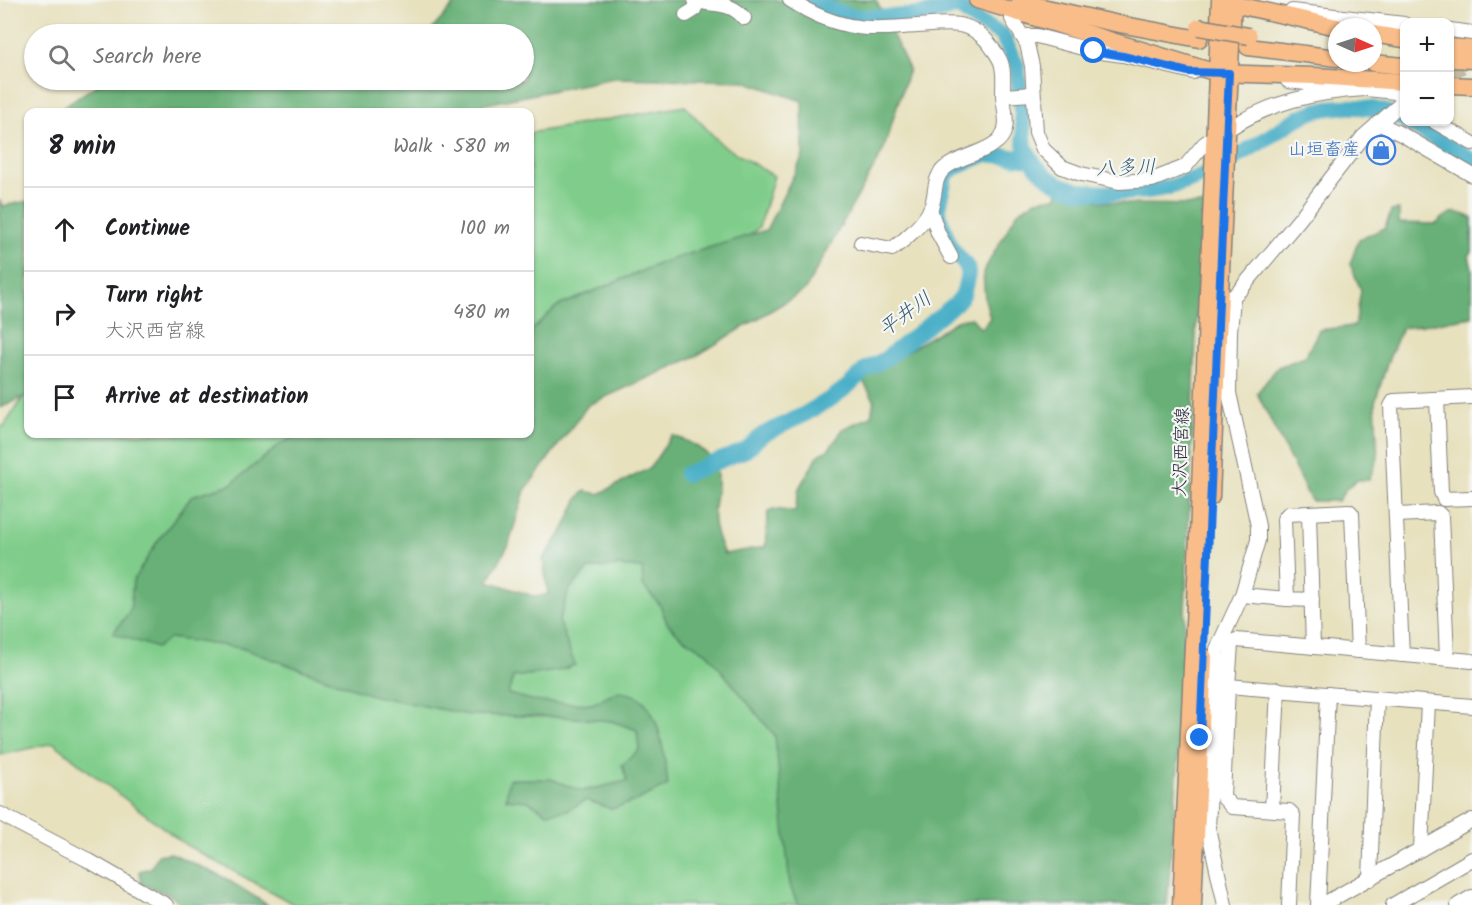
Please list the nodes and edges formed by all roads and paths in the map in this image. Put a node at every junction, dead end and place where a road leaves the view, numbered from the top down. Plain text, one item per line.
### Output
1 (790, 0) edge
2 (977, 0) edge
3 (1010, 0) edge
4 (1058, 0) edge
5 (696, 1) edge
6 (1224, 1) edge
7 (1251, 7) junction
8 (686, 15) dead end
9 (744, 18) dead end
10 (1012, 19) dead end
11 (1400, 24) edge
12 (1328, 25) edge
13 (1454, 31) edge
14 (1199, 33) junction
15 (1472, 33) edge
16 (1382, 35) edge
17 (1022, 36) junction
18 (1400, 38) edge
19 (1249, 41) junction
20 (1328, 46) edge
21 (1454, 47) edge
22 (1472, 49) edge
23 (1382, 52) edge
24 (1400, 54) edge
25 (1328, 56) edge
26 (1454, 59) edge
27 (1472, 60) edge
28 (1382, 64) edge
29 (1400, 66) edge
30 (1454, 70) edge
31 (1472, 71) edge
32 (1223, 73) junction
33 (1263, 75) junction
34 (1400, 82) edge
35 (1454, 85) edge
36 (1472, 86) edge
37 (1365, 89) junction
38 (1032, 95) junction
39 (1004, 96) junction
40 (1400, 96) edge
41 (1400, 104) edge
42 (1378, 123) junction
43 (1442, 126) edge
44 (1223, 135) junction
45 (1472, 143) edge
46 (1472, 175) edge
47 (1219, 179) junction
48 (930, 209) junction
49 (861, 243) dead end
50 (951, 257) dead end
51 (1233, 299) junction
52 (1219, 309) junction
53 (1472, 397) edge
54 (1437, 399) junction
55 (1472, 498) edge
56 (1309, 514) junction
57 (1397, 515) junction
58 (1242, 595) junction
59 (1287, 599) junction
60 (1312, 600) junction
61 (1313, 647) junction
62 (1358, 651) junction
63 (1402, 655) junction
64 (1447, 658) junction
65 (1472, 661) edge
66 (1228, 686) junction
67 (1278, 689) junction
68 (1328, 694) junction
69 (1377, 698) junction
70 (1428, 703) junction
71 (1472, 706) edge
72 (1272, 809) junction
73 (0, 814) edge
74 (1472, 820) edge
75 (1421, 849) junction
76 (1472, 859) edge
77 (1370, 879) junction
78 (1472, 897) edge
79 (166, 905) edge
80 (1181, 905) edge
81 (1193, 905) edge
82 (1225, 905) edge
83 (1289, 905) edge
84 (1320, 905) edge
85 (1394, 905) edge
86 (1458, 905) edge

1 - 39 street
2 - 32 main road
3 - 14 main road
4 - 14 main road
5 - 8 street
5 - 9 street
6 - 7 main road
6 - 32 main road, 大沢西宮線
7 - 11 street
7 - 12 main road
10 - 17 street
13 - 15 street
14 - 19 main road, bridge
16 - 18 main road
17 - 32 street
17 - 38 street
19 - 20 main road
19 - 25 main road
21 - 22 main road
23 - 24 main road
26 - 27 main road
28 - 29 main road
30 - 31 main road
32 - 33 main road
32 - 44 main road, 大沢西宮線
33 - 34 main road
33 - 37 street
35 - 36 main road
37 - 40 street
37 - 44 street
38 - 39 street
38 - 44 street
39 - 48 street
41 - 42 street
42 - 46 street
42 - 51 street
43 - 45 street
44 - 47 main road, 大沢西宮線
47 - 52 main road, 大沢西宮線
47 - 80 main road, 大沢西宮線
48 - 49 street
48 - 50 street
51 - 52 street
51 - 58 street
52 - 81 main road, 大沢西宮線
53 - 54 street
54 - 55 street
54 - 57 street
56 - 59 street
56 - 60 street
56 - 62 street
57 - 63 street
57 - 64 street
58 - 59 street
58 - 82 street
59 - 60 street
60 - 61 street
61 - 62 street
61 - 66 street
62 - 63 street
63 - 64 street
64 - 65 street
66 - 67 street
66 - 72 street
67 - 68 street
67 - 72 street
68 - 69 street
68 - 84 street
69 - 70 street
69 - 77 street
70 - 71 street
70 - 75 street
72 - 83 street
73 - 79 street
74 - 75 street
75 - 77 street
76 - 85 street
77 - 84 street
78 - 86 street

